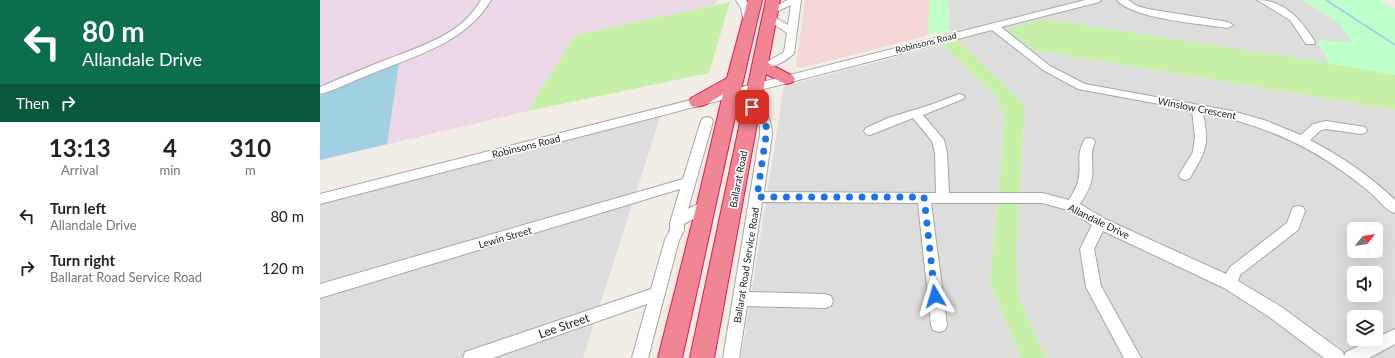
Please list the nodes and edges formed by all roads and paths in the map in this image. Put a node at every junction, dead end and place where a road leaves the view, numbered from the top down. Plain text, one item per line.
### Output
1 (486, 0) edge
2 (741, 0) edge
3 (755, 0) edge
4 (795, 0) edge
5 (1096, 0) edge
6 (1122, 0) edge
7 (1262, 0) edge
8 (771, 10) edge
9 (749, 23) junction
10 (1228, 25) dead end
11 (994, 26) junction
12 (791, 32) junction
13 (1310, 42) dead end
14 (761, 66) junction
15 (787, 79) junction
16 (733, 86) junction
17 (756, 86) junction
18 (320, 91) edge
19 (959, 97) dead end
20 (697, 102) joint
21 (752, 107) junction
22 (1197, 108) junction
23 (915, 113) junction
24 (727, 114) junction
25 (707, 121) dead end
26 (1361, 130) dead end
27 (870, 131) dead end
28 (1302, 140) junction
29 (1089, 142) dead end
30 (1185, 175) dead end
31 (689, 184) junction
32 (943, 196) junction
33 (757, 197) junction
34 (924, 197) junction
35 (320, 198) edge
36 (1072, 206) junction
37 (701, 208) junction
38 (1395, 208) edge
39 (1298, 211) dead end
40 (1100, 223) junction
41 (677, 226) junction
42 (691, 270) junction
43 (1229, 283) junction
44 (320, 291) edge
45 (658, 294) junction
46 (741, 299) junction
47 (825, 301) dead end
48 (939, 325) dead end
49 (1395, 336) edge
50 (1329, 356) edge
51 (471, 358) edge
52 (640, 358) edge
53 (670, 358) edge
54 (702, 358) edge
55 (731, 358) edge
56 (1133, 358) edge
57 (1352, 358) edge

1 - 18 street
2 - 9 street
3 - 9 highway
4 - 8 street
4 - 12 street
5 - 11 street, Robinsons Road
6 - 10 street
7 - 13 street
8 - 12 street
8 - 14 highway, Ballarat Road
9 - 16 highway
11 - 15 street, Robinsons Road
11 - 22 street, Winslow Crescent
12 - 14 street
14 - 15 highway
14 - 17 highway, Ballarat Road
15 - 17 street, Robinsons Road
16 - 17 street, Robinsons Road
16 - 20 highway
16 - 24 highway
17 - 21 highway, Ballarat Road
19 - 23 street
20 - 35 street, Robinsons Road
21 - 24 highway
21 - 33 street, Ballarat Road Service Road
21 - 54 highway, Ballarat Road
22 - 28 street, Winslow Crescent
22 - 30 street
23 - 27 street
23 - 32 street
24 - 37 highway
25 - 31 street
26 - 28 street
28 - 38 street, Winslow Crescent
29 - 36 street
31 - 37 street
31 - 41 street
31 - 44 street, Lewin Street
32 - 34 street, Allandale Drive
32 - 36 street, Allandale Drive
33 - 34 street, Allandale Drive
33 - 46 street, Ballarat Road Service Road
34 - 48 street
36 - 40 street, Allandale Drive
37 - 41 street
37 - 42 highway
39 - 43 street
40 - 43 street, Allandale Drive
40 - 56 street
41 - 42 street
41 - 45 street
42 - 53 highway
43 - 50 street, Allandale Drive
45 - 51 street, Lee Street
45 - 52 street
46 - 47 street
46 - 55 street, Ballarat Road Service Road
49 - 57 street

